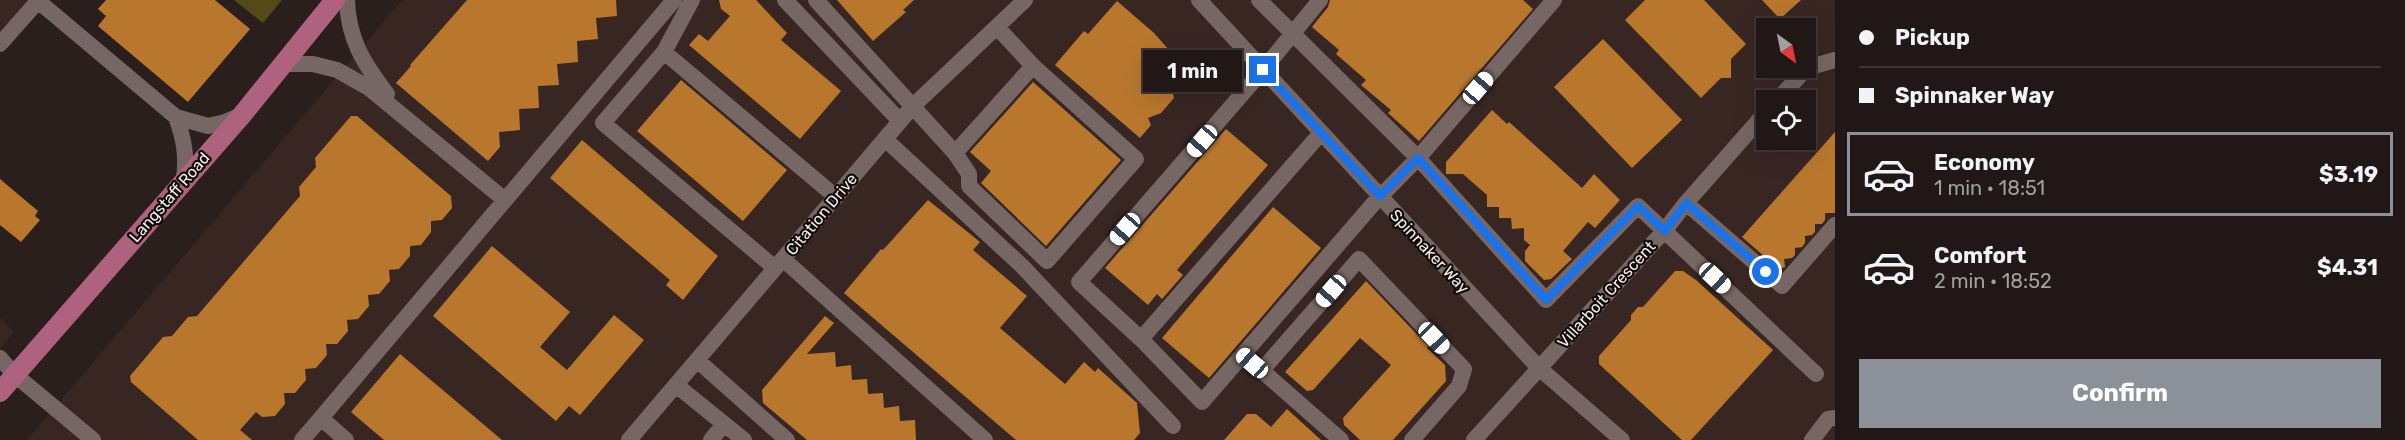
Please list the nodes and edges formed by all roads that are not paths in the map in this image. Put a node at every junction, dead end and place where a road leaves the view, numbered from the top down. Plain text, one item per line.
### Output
1 (335, 0) edge
2 (347, 0) edge
3 (674, 0) edge
4 (692, 0) edge
5 (785, 0) edge
6 (816, 0) edge
7 (1025, 0) edge
8 (1198, 0) edge
9 (1259, 0) edge
10 (1320, 0) edge
11 (1554, 0) edge
12 (38, 1) edge
13 (997, 27) junction
14 (1292, 34) junction
15 (0, 44) edge
16 (664, 51) junction
17 (1835, 60) edge
18 (282, 64) junction
19 (1033, 66) junction
20 (1263, 70) junction
21 (1786, 90) edge
22 (913, 106) junction
23 (400, 111) junction
24 (242, 115) junction
25 (176, 117) junction
26 (900, 122) junction
27 (1756, 123) edge
28 (1321, 133) junction
29 (885, 139) junction
30 (955, 153) junction
31 (1418, 158) junction
32 (184, 178) junction
33 (1380, 196) junction
34 (836, 197) junction
35 (505, 200) junction
36 (1686, 203) junction
37 (1835, 225) edge
38 (1665, 231) junction
39 (779, 263) junction
40 (1141, 339) junction
41 (1243, 355) junction
42 (0, 358) edge
43 (697, 360) junction
44 (1539, 368) junction
45 (1262, 370) junction
46 (14, 374) junction
47 (1816, 374) dead end
48 (676, 384) junction
49 (0, 392) edge
50 (321, 418) junction
51 (1835, 418) edge
52 (724, 424) junction
53 (1173, 426) dead end
54 (93, 440) edge
55 (303, 440) edge
56 (346, 440) edge
57 (629, 440) edge
58 (711, 440) edge
59 (744, 440) edge
60 (788, 440) edge
61 (986, 440) edge
62 (1341, 440) edge
63 (1412, 440) edge
64 (1474, 440) edge
65 (1622, 440) edge
66 (1812, 440) edge

1 - 18 main road, Langstaff Road
2 - 23 street
3 - 35 street
4 - 16 street
5 - 26 street
6 - 22 street
7 - 13 street, Citation Drive
8 - 20 street, Spinnaker Way
9 - 14 street
10 - 14 street
11 - 31 street
12 - 15 street
12 - 25 street
13 - 19 street
13 - 22 street, Citation Drive
14 - 20 street
14 - 31 street
16 - 34 street
16 - 39 street
17 - 21 street
18 - 23 street
18 - 24 main road, Langstaff Road
19 - 30 street
19 - 30 street
20 - 28 street, Spinnaker Way
20 - 40 street
22 - 26 street, Citation Drive
22 - 30 street
23 - 35 street
24 - 25 street
24 - 32 main road, Langstaff Road
25 - 32 street
26 - 29 street, Citation Drive
27 - 36 street, Villarboit Crescent
28 - 33 street, Spinnaker Way
28 - 40 street
29 - 34 street, Citation Drive
29 - 53 street
31 - 33 street
31 - 38 street
32 - 46 main road, Langstaff Road
33 - 41 street
33 - 44 street, Spinnaker Way
34 - 39 street, Citation Drive
35 - 50 street
36 - 37 street
36 - 38 street, Villarboit Crescent
38 - 44 street, Villarboit Crescent
38 - 47 street
39 - 43 street, Citation Drive
39 - 61 street
40 - 41 street
41 - 45 street
42 - 46 street
43 - 48 street, Citation Drive
43 - 60 street
44 - 64 street, Villarboit Crescent
44 - 65 street, Spinnaker Way
45 - 62 street
45 - 63 street
46 - 49 main road, Langstaff Road
46 - 54 street
48 - 52 street
48 - 57 street, Citation Drive
50 - 55 street
50 - 56 street
51 - 66 street
52 - 58 street
52 - 59 street

